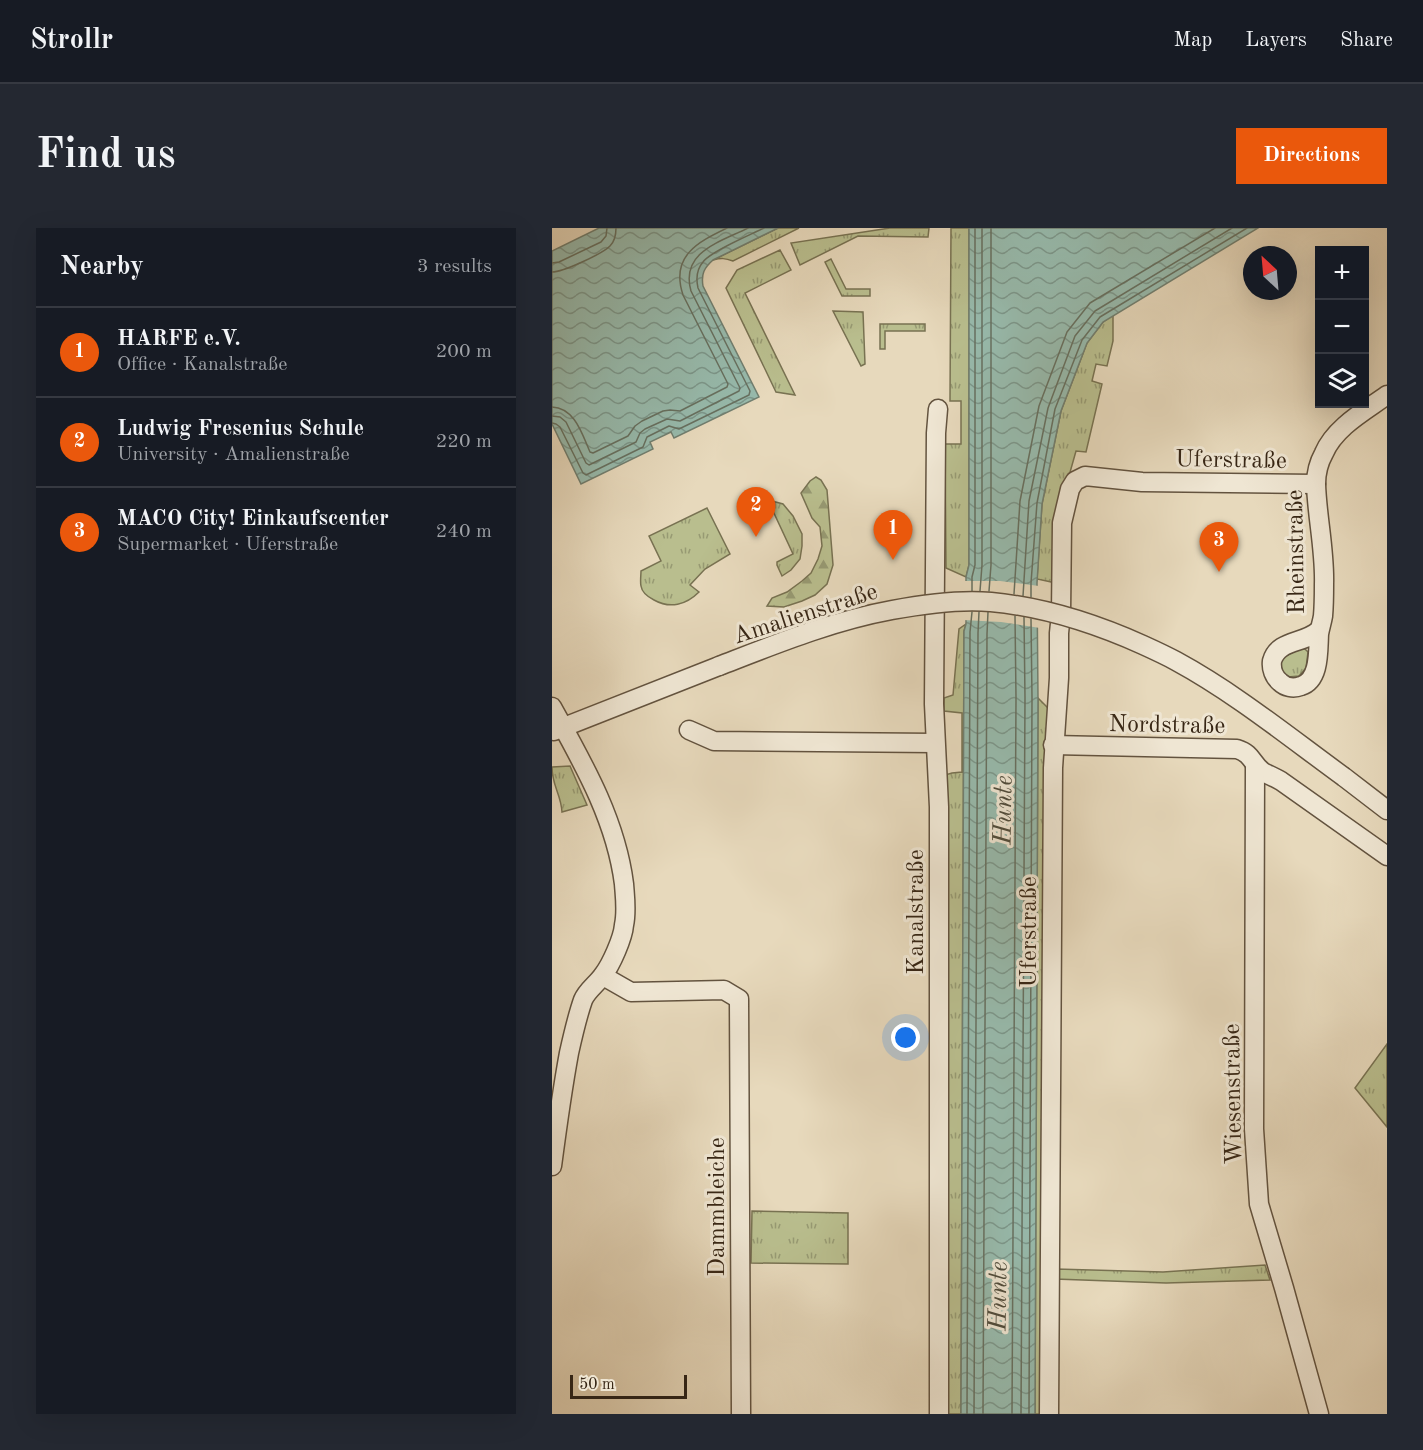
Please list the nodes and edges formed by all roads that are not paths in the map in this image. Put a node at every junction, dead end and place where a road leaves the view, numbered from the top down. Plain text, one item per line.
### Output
1 (1387, 395) edge
2 (938, 409) dead end
3 (1316, 484) junction
4 (1319, 630) dead end
5 (552, 707) edge
6 (558, 730) edge
7 (689, 730) dead end
8 (935, 743) junction
9 (1053, 745) junction
10 (1255, 765) junction
11 (1387, 810) edge
12 (1387, 856) edge
13 (603, 976) junction
14 (552, 1166) edge
15 (741, 1414) edge
16 (939, 1414) edge
17 (1049, 1414) edge
18 (1319, 1414) edge

1 - 3 street, Rheinstraße
2 - 8 street, Kanalstraße
3 - 4 street, Rheinstraße
3 - 9 street, Uferstraße
5 - 6 street
6 - 11 street, Amalienstraße, bridge
6 - 13 street
7 - 8 street
8 - 16 street, Kanalstraße
9 - 10 street, Nordstraße
9 - 17 street, Uferstraße
10 - 12 street, Nordstraße
10 - 18 street, Wiesenstraße
13 - 14 street
13 - 15 street, Dammbleiche

